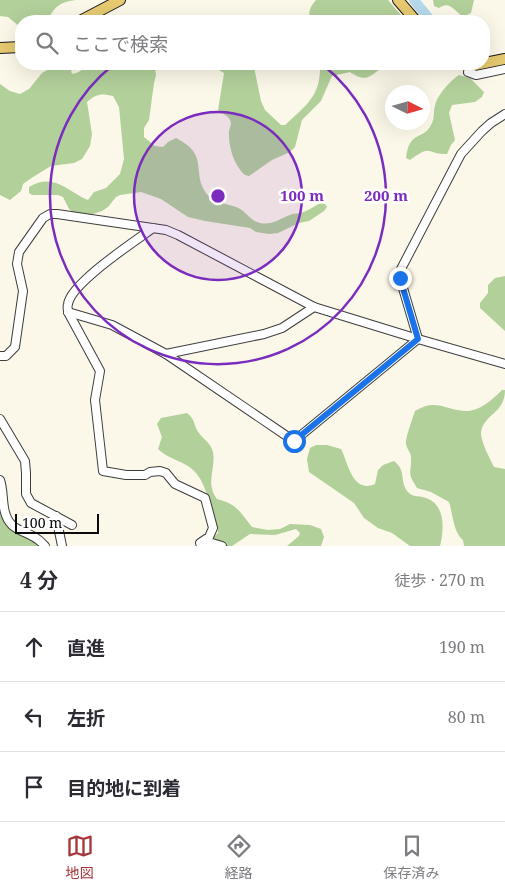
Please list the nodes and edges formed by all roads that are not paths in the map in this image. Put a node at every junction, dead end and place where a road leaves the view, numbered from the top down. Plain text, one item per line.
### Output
1 (120, 0) edge
2 (398, 0) edge
3 (91, 15) edge
4 (411, 15) edge
5 (15, 47) edge
6 (0, 48) edge
7 (505, 59) edge
8 (490, 63) edge
9 (505, 69) edge
10 (468, 70) edge
11 (505, 114) edge
12 (153, 228) junction
13 (314, 307) junction
14 (68, 312) junction
15 (418, 339) junction
16 (166, 354) junction
17 (0, 356) edge
18 (505, 364) edge
19 (0, 419) edge
20 (0, 480) edge
21 (56, 516) junction
22 (72, 525) dead end
23 (201, 544) edge
24 (45, 546) edge
25 (62, 546) edge
26 (222, 546) edge

1 - 3 main road
2 - 4 main road
5 - 6 main road
7 - 8 main road
9 - 10 street
11 - 15 street
12 - 13 street
12 - 14 street
12 - 17 street
13 - 15 street
13 - 16 street
14 - 16 street
14 - 23 street
15 - 16 street
15 - 18 street
19 - 21 street
20 - 24 street
21 - 22 street
21 - 25 street
23 - 26 street

